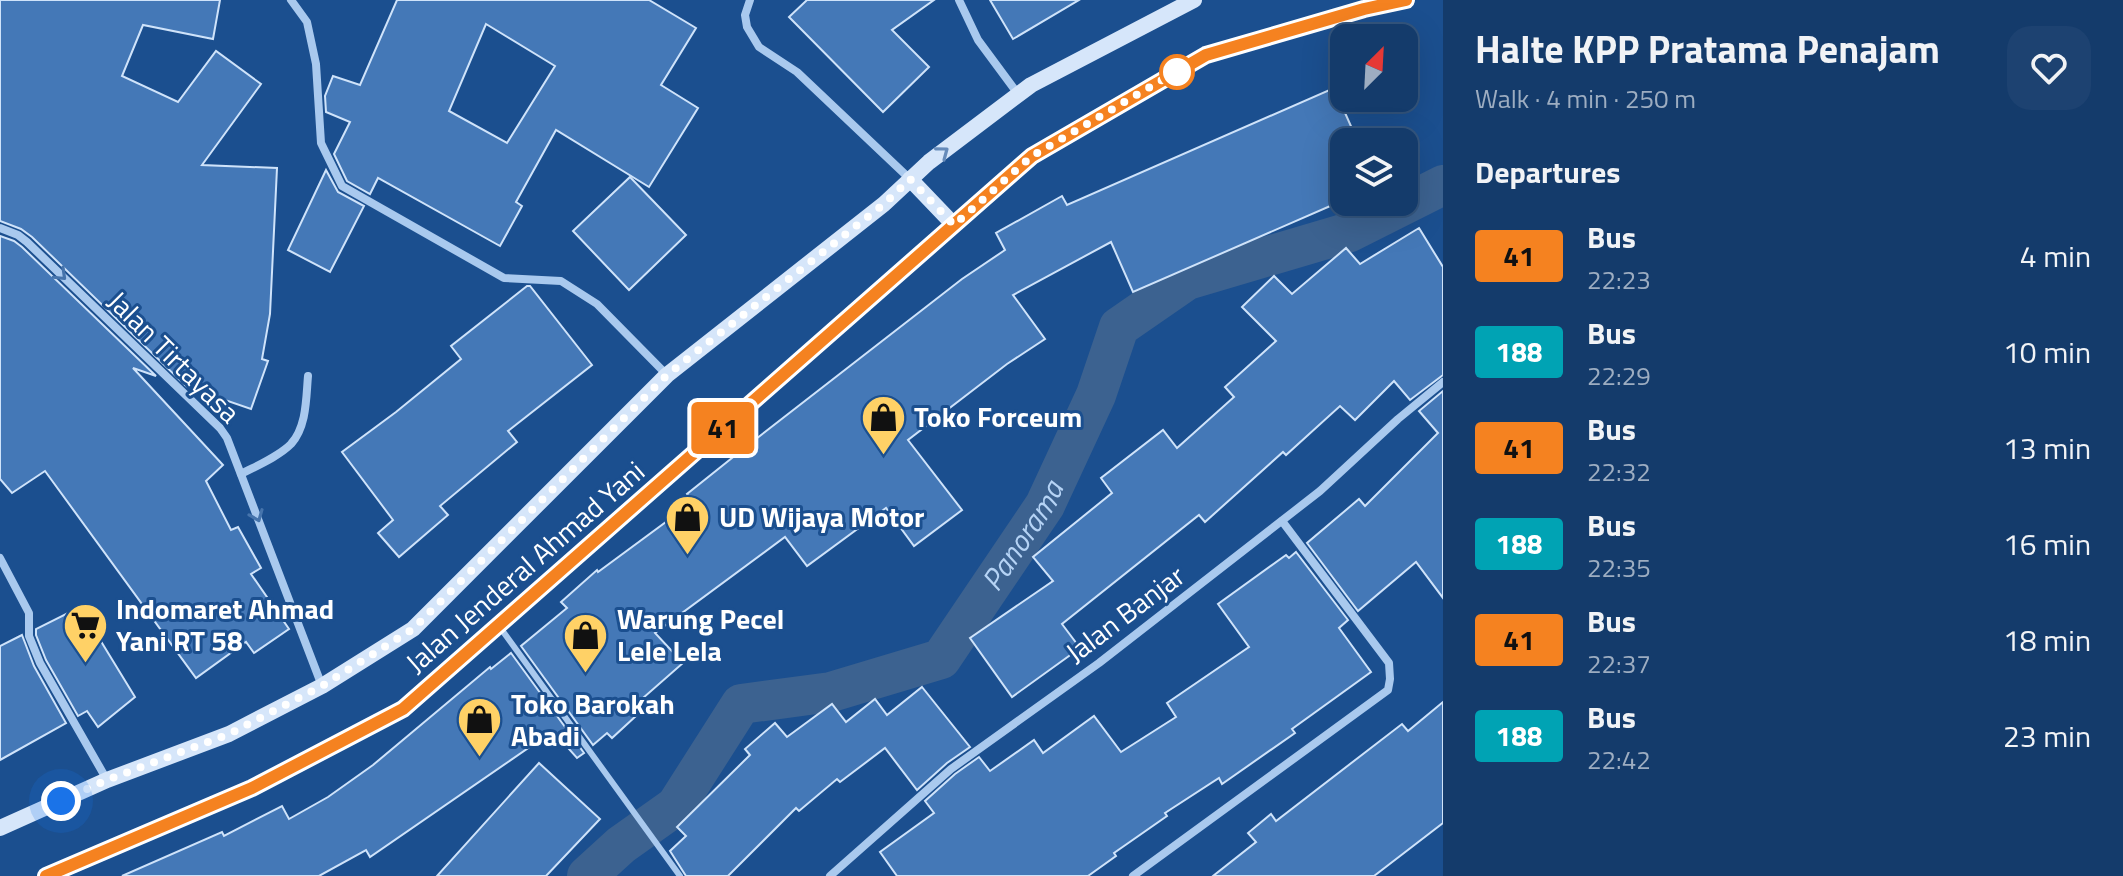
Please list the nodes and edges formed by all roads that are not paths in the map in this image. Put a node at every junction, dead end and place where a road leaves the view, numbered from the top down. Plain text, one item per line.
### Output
1 (291, 0) edge
2 (750, 0) edge
3 (959, 0) edge
4 (1194, 0) edge
5 (1406, 0) edge
6 (1019, 94) junction
7 (910, 179) junction
8 (954, 225) junction
9 (0, 228) edge
10 (667, 375) junction
11 (308, 376) dead end
12 (1443, 382) edge
13 (241, 474) junction
14 (1282, 521) junction
15 (0, 558) edge
16 (499, 625) junction
17 (322, 686) junction
18 (107, 780) junction
19 (0, 828) edge
20 (46, 876) edge
21 (680, 876) edge
22 (830, 876) edge
23 (1133, 876) edge

1 - 10 street
2 - 7 street
3 - 6 street
4 - 6 main road, Jalan Jenderal Ahmad Yani
5 - 8 main road, Jalan Jenderal Ahmad Yani
7 -> 6 main road, Jalan Jenderal Ahmad Yani
7 - 8 main road
7 - 10 main road, Jalan Jenderal Ahmad Yani
8 - 16 main road, Jalan Jenderal Ahmad Yani
9 -> 13 street, Jalan Tirtayasa
10 - 17 main road, Jalan Jenderal Ahmad Yani
11 - 13 street
12 - 14 street, Jalan Banjar
13 -> 17 street, Jalan Tirtayasa
14 - 22 street, Jalan Banjar
14 - 23 street
15 - 18 street
16 - 20 main road, Jalan Jenderal Ahmad Yani
16 - 21 lane
17 - 18 main road, Jalan Jenderal Ahmad Yani
18 - 19 main road, Jalan Jenderal Ahmad Yani

